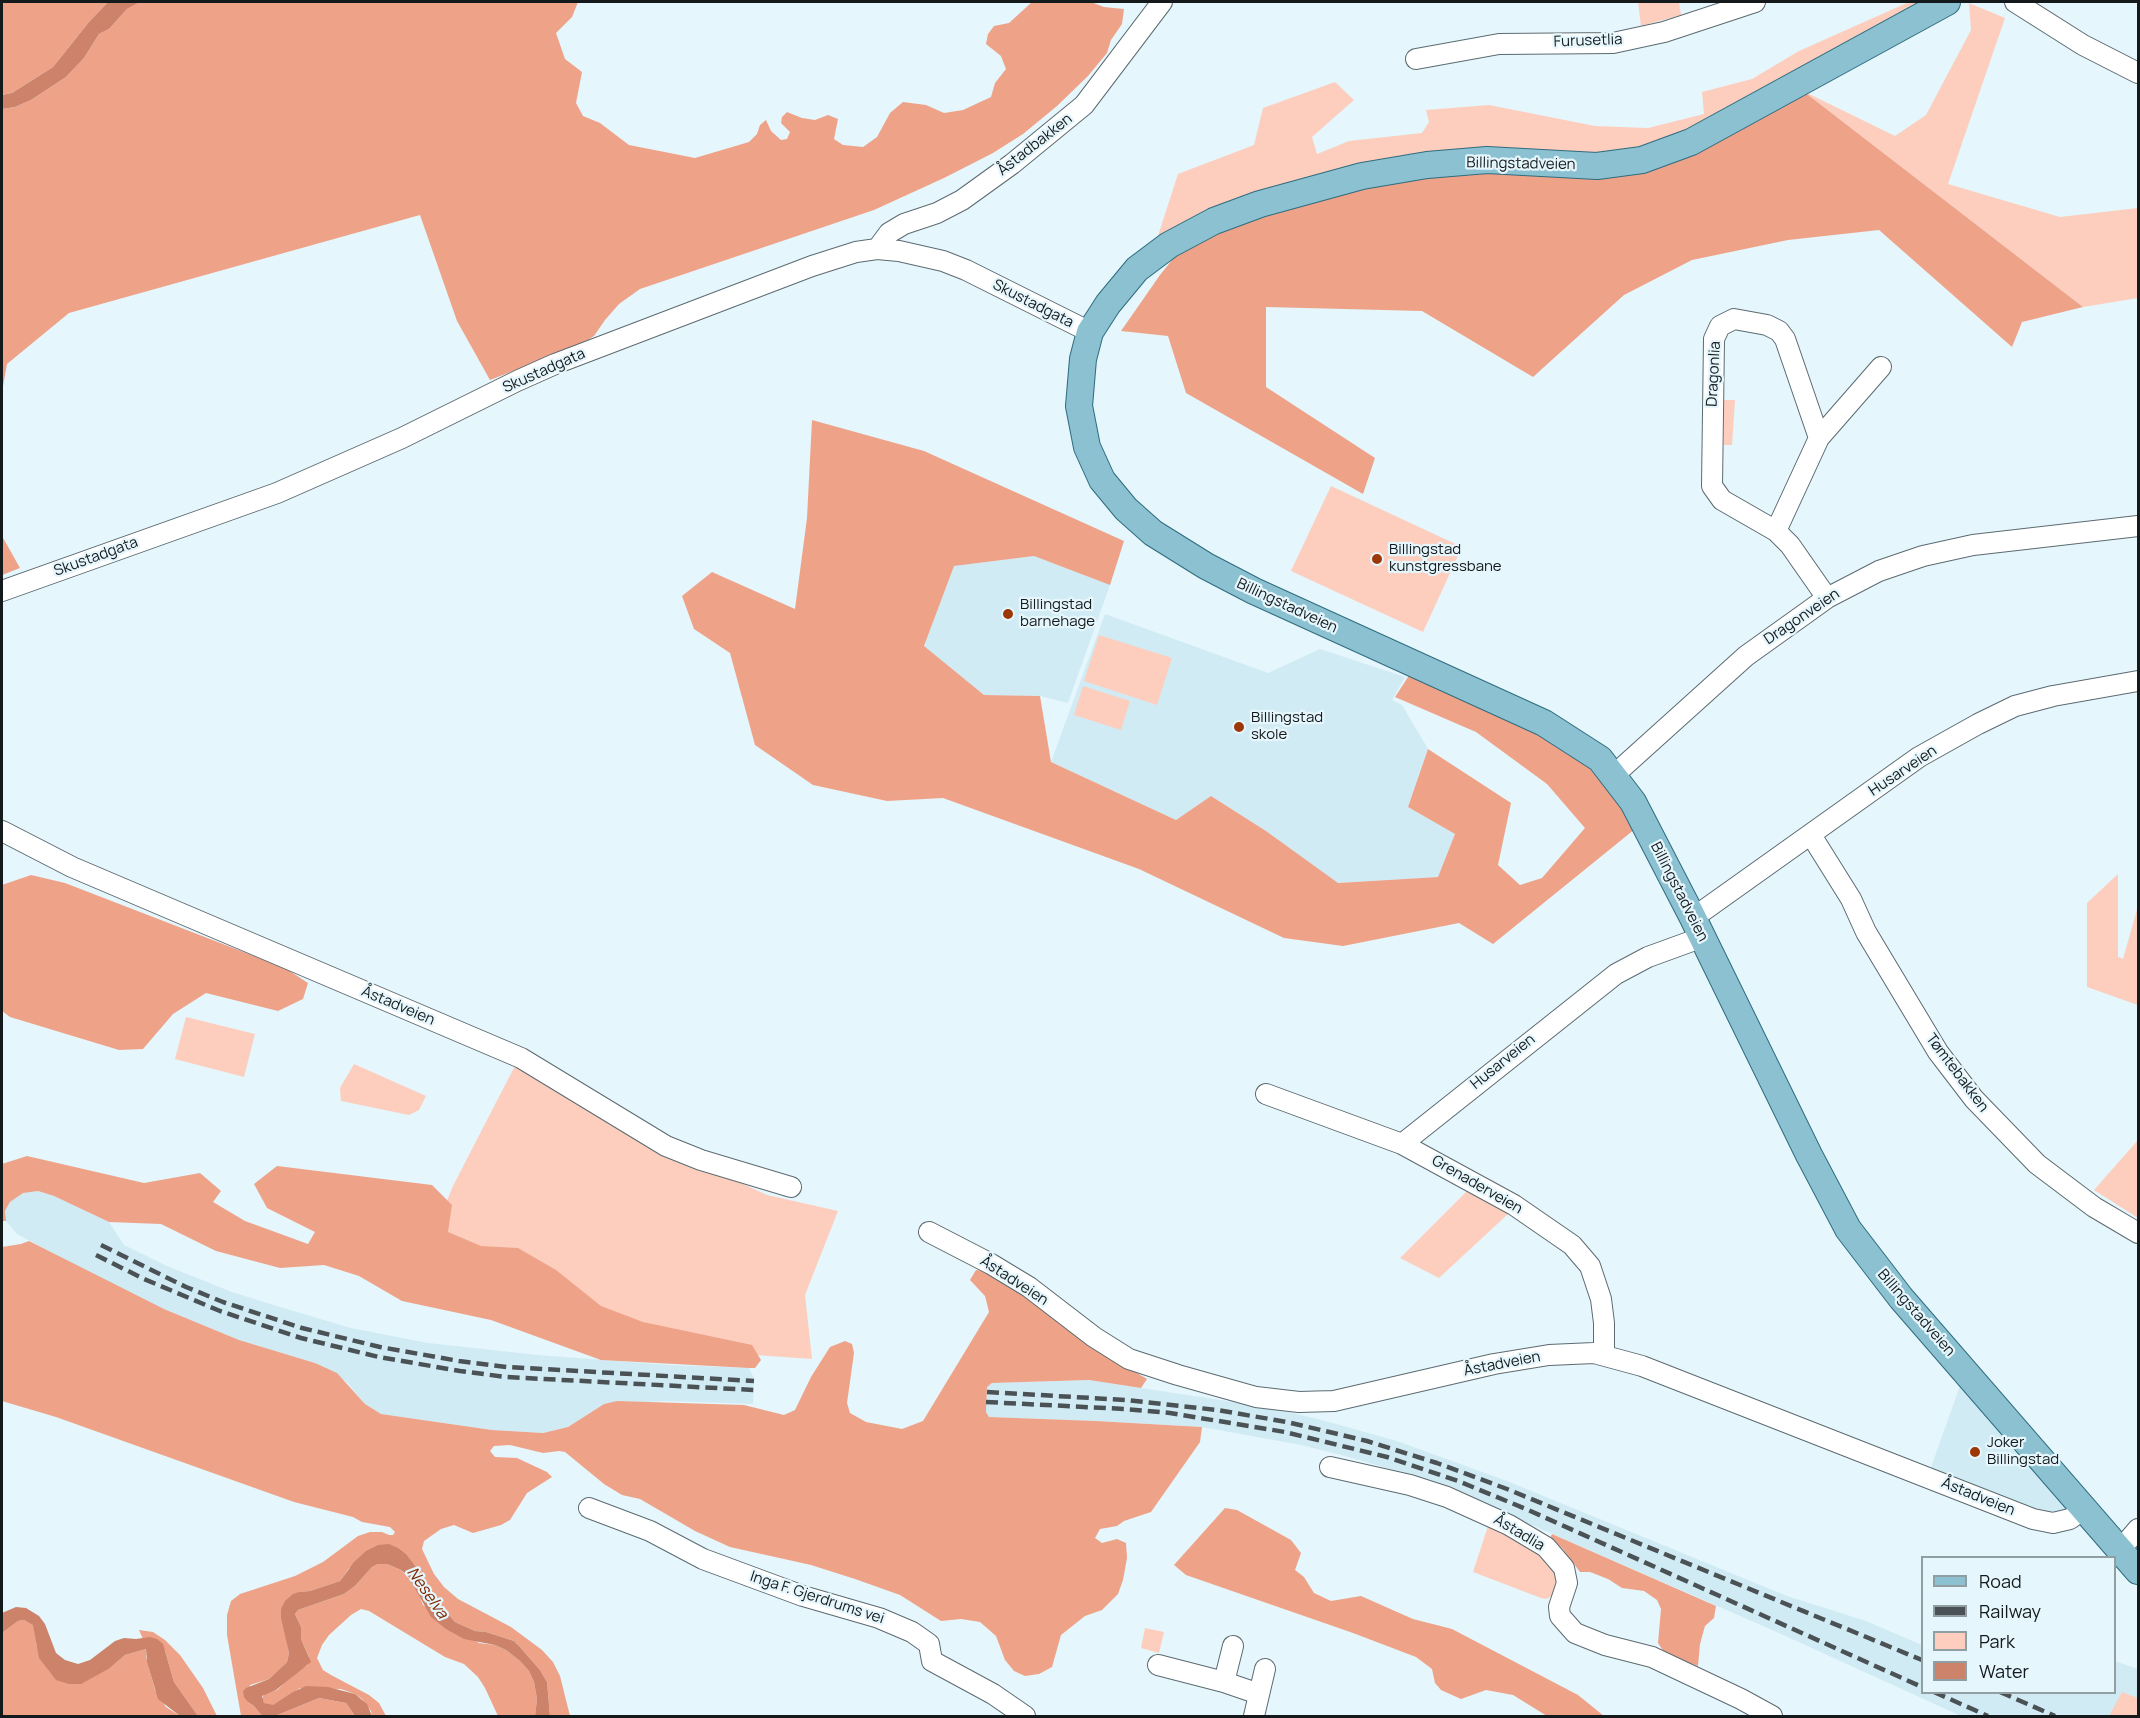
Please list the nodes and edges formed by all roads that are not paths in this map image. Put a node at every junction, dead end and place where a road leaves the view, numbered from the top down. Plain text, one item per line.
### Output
1 (1162, 2) edge
2 (1755, 2) edge
3 (1947, 2) edge
4 (2015, 2) edge
5 (1416, 59) dead end
6 (2139, 73) edge
7 (877, 249) junction
8 (1090, 332) junction
9 (1881, 367) dead end
10 (1819, 438) junction
11 (2139, 526) edge
12 (1776, 531) junction
13 (2, 591) edge
14 (1827, 598) junction
15 (2139, 681) edge
16 (1614, 775) junction
17 (2, 831) edge
18 (1811, 835) junction
19 (1698, 927) junction
20 (1266, 1094) dead end
21 (1402, 1143) junction
22 (791, 1187) dead end
23 (929, 1232) dead end
24 (2139, 1233) edge
25 (1604, 1354) junction
26 (1330, 1467) dead end
27 (589, 1508) dead end
28 (2085, 1508) junction
29 (2139, 1529) edge
30 (2120, 1550) junction
31 (2139, 1571) edge
32 (1233, 1646) dead end
33 (1158, 1665) dead end
34 (1265, 1669) dead end
35 (1224, 1682) junction
36 (1259, 1694) junction
37 (1024, 1716) edge
38 (1254, 1716) edge
39 (1772, 1716) edge

1 - 7 street, Åstadbakken
2 - 5 street, Furusetlia
3 - 8 main road, Billingstadveien
4 - 6 street
7 - 8 street, Skustadgata
7 - 13 street, Skustadgata
8 - 16 main road, Billingstadveien
9 - 10 street
10 - 12 street
10 - 12 street, Dragonlia
11 - 14 street, Dragonveien
12 - 14 street, Dragonlia
14 - 16 street, Dragonveien
15 - 18 street, Husarveien
16 - 19 main road, Billingstadveien
17 - 22 street, Åstadveien
18 - 19 street, Husarveien
18 - 24 street, Tømtebakken
19 - 21 street, Husarveien
19 - 28 main road, Billingstadveien
20 - 21 street, Grenaderveien
21 - 25 street, Grenaderveien
23 - 25 street, Åstadveien
25 - 28 street, Åstadveien
26 - 39 street, Åstadlia
27 - 37 street, Inga F. Gjerdrums vei
28 - 30 main road, Billingstadveien
29 - 30 street
30 - 31 main road, Billingstadveien
32 - 35 street
33 - 35 street
34 - 36 street
35 - 36 street
36 - 38 street

